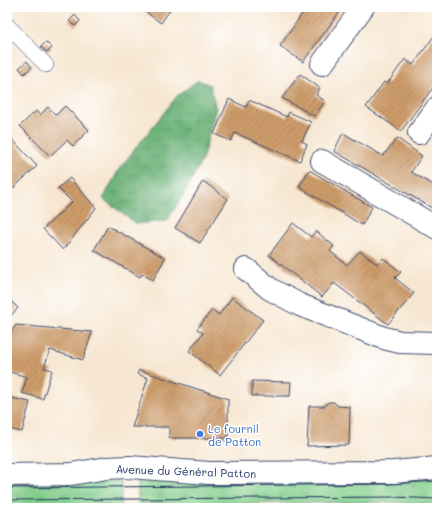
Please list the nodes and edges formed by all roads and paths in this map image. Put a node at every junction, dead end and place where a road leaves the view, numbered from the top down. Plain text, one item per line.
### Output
1 (363, 7) edge
2 (7, 25) edge
3 (322, 64) dead end
4 (46, 65) dead end
5 (437, 108) edge
6 (419, 133) dead end
7 (322, 161) dead end
8 (437, 228) edge
9 (246, 269) dead end
10 (437, 343) edge
11 (437, 468) edge
12 (7, 475) edge

1 - 3 street
2 - 4 lane
5 - 6 street
7 - 8 street
9 - 10 street
11 - 12 street, Avenue du Général Patton

